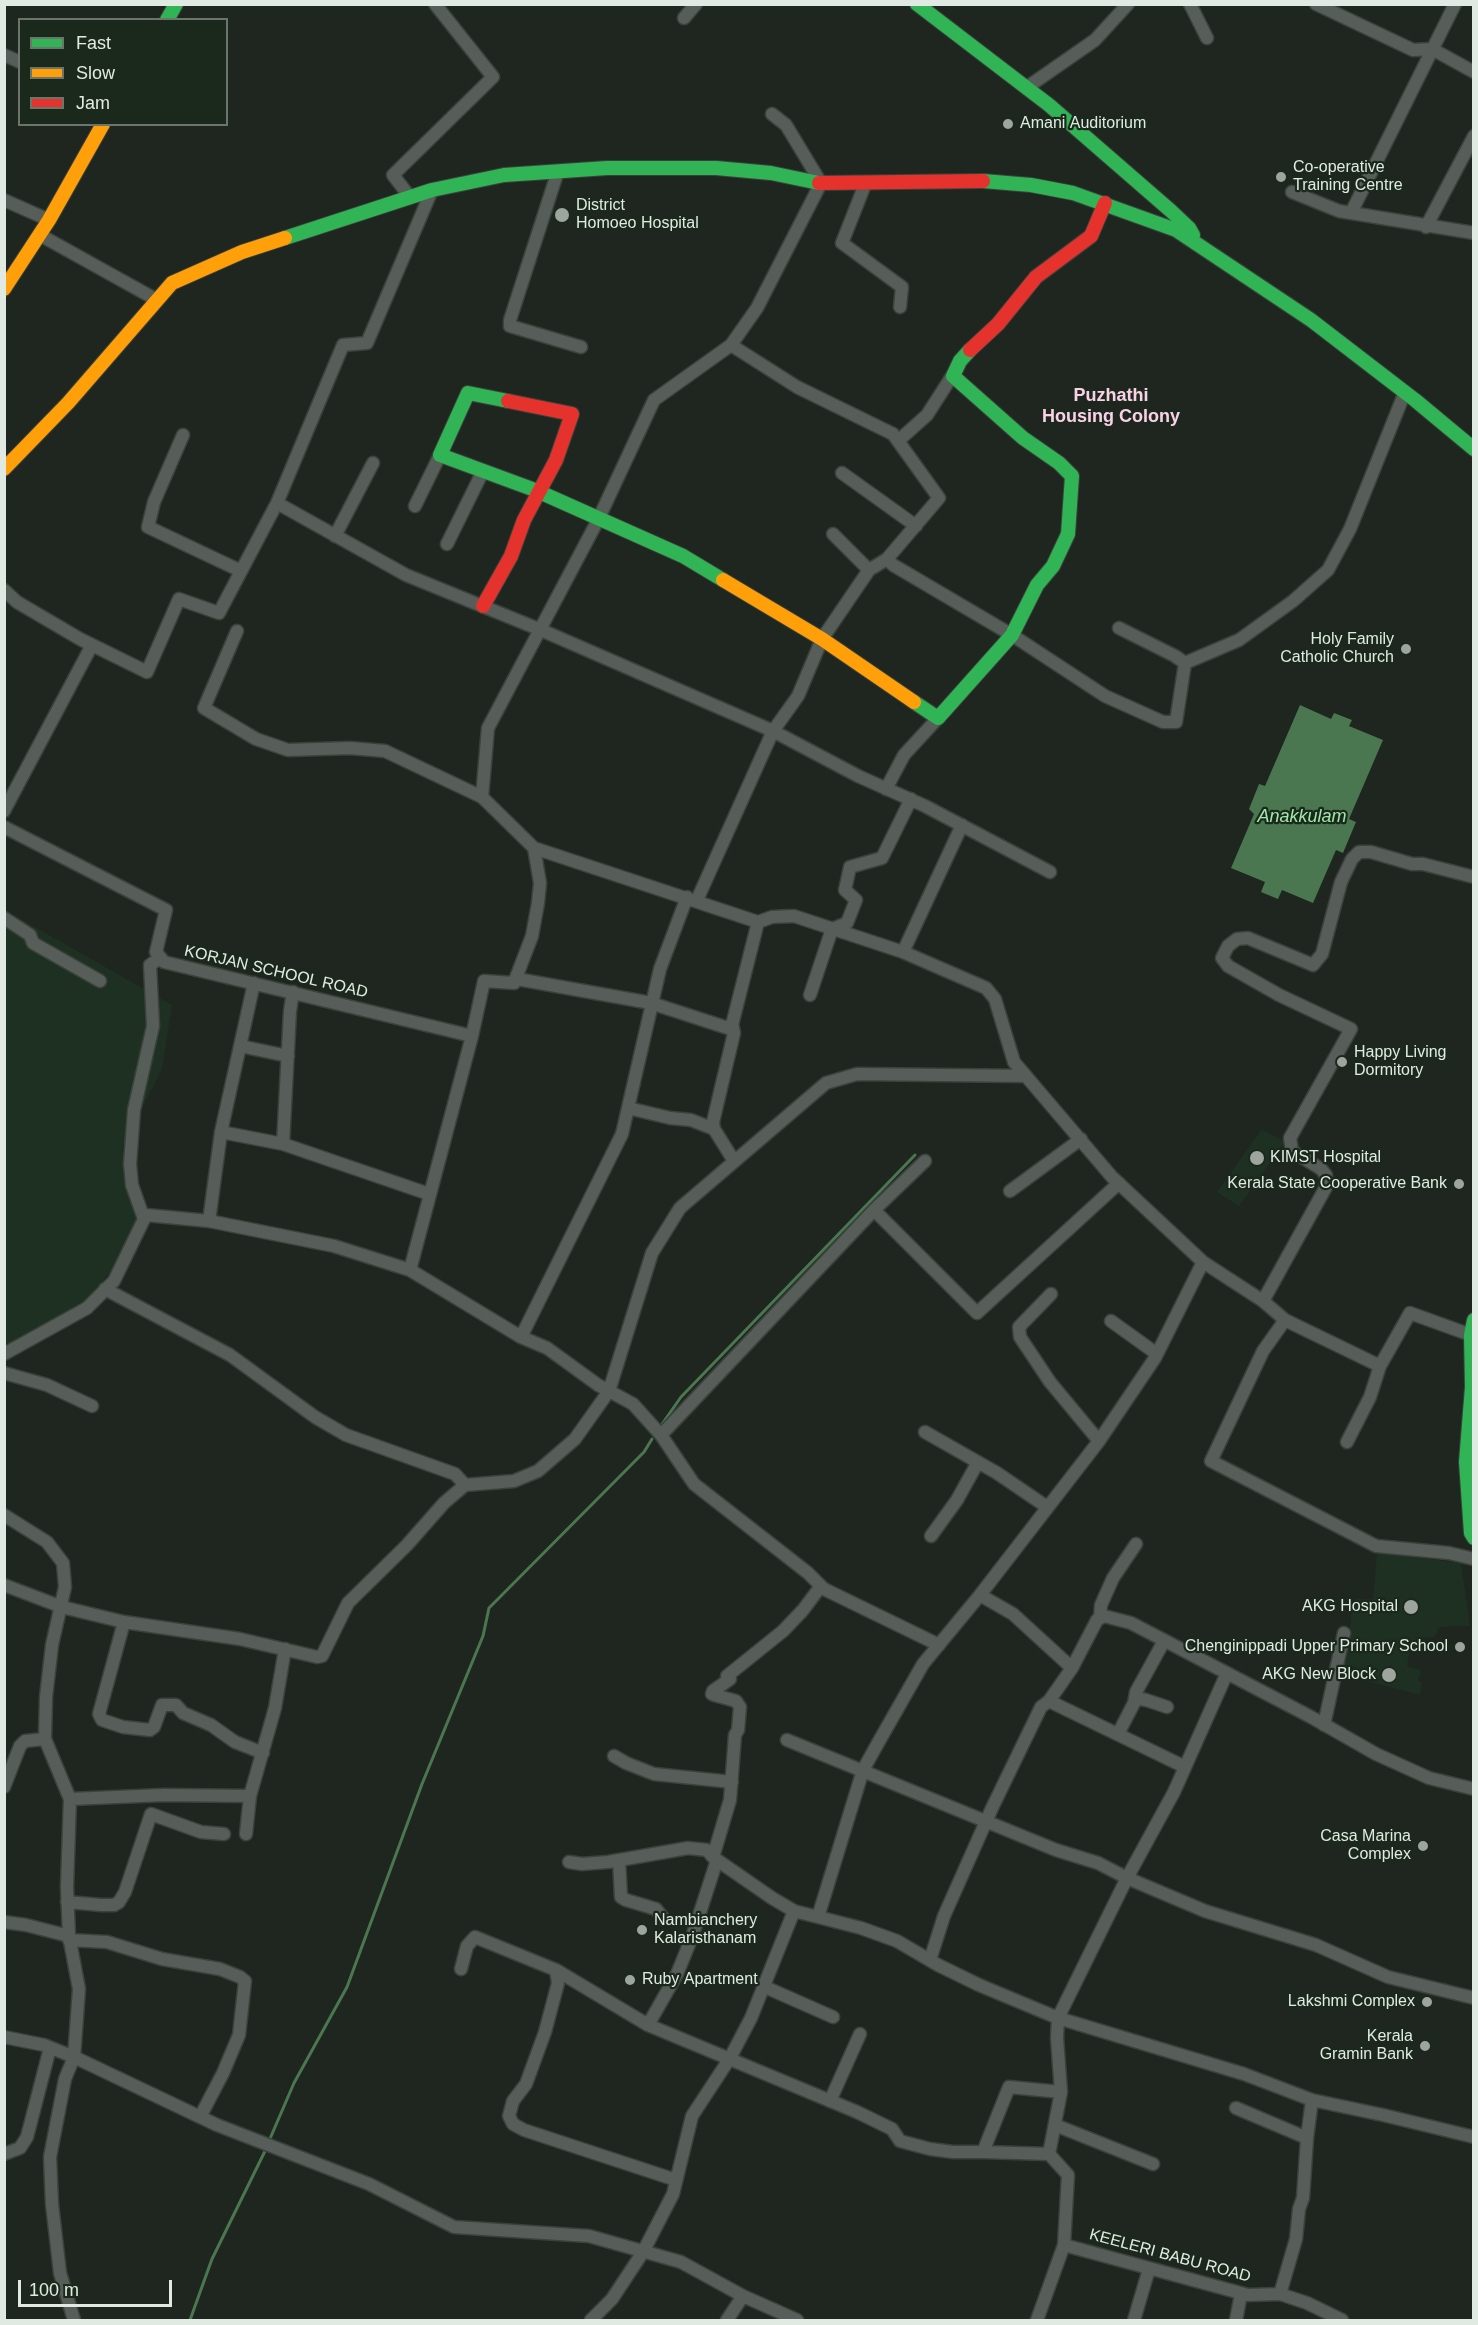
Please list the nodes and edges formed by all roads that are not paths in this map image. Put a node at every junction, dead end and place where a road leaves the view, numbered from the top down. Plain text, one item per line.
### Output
1 (176, 4) edge
2 (435, 4) edge
3 (696, 4) edge
4 (1128, 4) edge
5 (1190, 4) edge
6 (1316, 4) edge
7 (1455, 4) edge
8 (917, 5) edge
9 (168, 18) edge
10 (684, 18) dead end
11 (1207, 38) dead end
12 (1432, 49) junction
13 (4, 55) edge
14 (18, 61) edge
15 (1473, 72) edge
16 (1026, 88) junction
17 (772, 114) dead end
18 (102, 126) edge
19 (1473, 136) edge
20 (558, 171) junction
21 (866, 182) junction
22 (821, 183) junction
23 (432, 190) junction
24 (1292, 192) dead end
25 (410, 197) junction
26 (4, 201) edge
27 (1106, 203) junction
28 (1351, 213) junction
29 (49, 220) junction
30 (1425, 226) junction
31 (1473, 233) edge
32 (39, 235) junction
33 (1198, 244) junction
34 (4, 289) edge
35 (157, 300) junction
36 (900, 307) dead end
37 (731, 345) junction
38 (581, 347) dead end
39 (954, 373) junction
40 (1405, 392) junction
41 (183, 435) dead end
42 (898, 441) junction
43 (1473, 449) edge
44 (440, 455) junction
45 (373, 463) dead end
46 (4, 469) edge
47 (483, 471) junction
48 (842, 473) dead end
49 (540, 493) junction
50 (277, 503) junction
51 (415, 506) dead end
52 (598, 520) junction
53 (916, 526) junction
54 (833, 534) dead end
55 (335, 536) junction
56 (447, 544) dead end
57 (887, 559) junction
58 (869, 570) junction
59 (241, 571) junction
60 (4, 590) edge
61 (483, 606) junction
62 (1119, 628) dead end
63 (541, 630) junction
64 (237, 632) dead end
65 (1012, 635) junction
66 (822, 639) junction
67 (92, 645) junction
68 (1185, 663) junction
69 (938, 718) junction
70 (773, 731) junction
71 (886, 789) junction
72 (482, 797) junction
73 (911, 800) junction
74 (4, 811) edge
75 (962, 825) junction
76 (4, 827) edge
77 (534, 848) junction
78 (1050, 872) dead end
79 (1473, 877) edge
80 (692, 899) junction
81 (4, 918) edge
82 (758, 922) junction
83 (832, 929) junction
84 (903, 952) junction
85 (158, 960) dead end
86 (516, 979) junction
87 (100, 981) dead end
88 (254, 983) junction
89 (293, 992) junction
90 (810, 995) dead end
91 (651, 1003) junction
92 (732, 1023) junction
93 (472, 1036) junction
94 (240, 1046) junction
95 (288, 1056) junction
96 (1026, 1076) junction
97 (628, 1108) junction
98 (714, 1129) junction
99 (221, 1132) junction
100 (1081, 1139) junction
101 (283, 1144) junction
102 (734, 1161) junction
103 (925, 1161) dead end
104 (1119, 1183) junction
105 (1010, 1191) dead end
106 (429, 1194) junction
107 (874, 1210) junction
108 (144, 1219) junction
109 (209, 1221) junction
110 (1203, 1262) junction
111 (410, 1270) junction
112 (105, 1289) junction
113 (1051, 1294) dead end
114 (1263, 1301) junction
115 (1285, 1320) junction
116 (1473, 1320) edge
117 (1111, 1321) dead end
118 (1471, 1335) junction
119 (522, 1337) junction
120 (4, 1354) edge
121 (1157, 1354) junction
122 (1380, 1366) junction
123 (4, 1373) edge
124 (1473, 1387) edge
125 (609, 1391) junction
126 (92, 1406) dead end
127 (925, 1432) dead end
128 (661, 1435) junction
129 (1099, 1441) junction
130 (1347, 1442) dead end
131 (978, 1462) junction
132 (465, 1485) junction
133 (1047, 1507) junction
134 (4, 1515) edge
135 (1472, 1535) edge
136 (930, 1536) dead end
137 (1136, 1544) dead end
138 (1473, 1559) edge
139 (4, 1585) edge
140 (821, 1586) junction
141 (980, 1595) junction
142 (62, 1606) junction
143 (1100, 1618) junction
144 (124, 1622) junction
145 (1344, 1633) dead end
146 (1164, 1641) junction
147 (939, 1645) junction
148 (285, 1649) junction
149 (1072, 1668) junction
150 (1227, 1673) junction
151 (1135, 1698) junction
152 (1049, 1701) junction
153 (1167, 1707) dead end
154 (1324, 1725) junction
155 (1118, 1734) junction
156 (45, 1739) junction
157 (787, 1740) dead end
158 (263, 1753) junction
159 (614, 1756) dead end
160 (1185, 1767) junction
161 (863, 1770) junction
162 (732, 1782) junction
163 (4, 1787) edge
164 (1473, 1789) edge
165 (250, 1796) junction
166 (70, 1799) junction
167 (987, 1821) junction
168 (224, 1834) dead end
169 (246, 1834) dead end
170 (715, 1858) junction
171 (619, 1860) junction
172 (569, 1862) dead end
173 (1127, 1878) junction
174 (67, 1902) junction
175 (795, 1911) junction
176 (818, 1917) junction
177 (664, 1919) dead end
178 (4, 1922) edge
179 (69, 1938) junction
180 (930, 1960) junction
181 (461, 1969) dead end
182 (556, 1970) junction
183 (765, 1987) junction
184 (1473, 1998) edge
185 (833, 2017) dead end
186 (1058, 2018) junction
187 (648, 2025) junction
188 (860, 2034) dead end
189 (4, 2037) edge
190 (50, 2048) junction
191 (74, 2057) junction
192 (730, 2058) junction
193 (1061, 2092) junction
194 (1312, 2100) junction
195 (830, 2101) junction
196 (1236, 2108) dead end
197 (200, 2117) junction
198 (1055, 2125) junction
199 (1307, 2138) junction
200 (1473, 2138) edge
201 (983, 2152) junction
202 (4, 2154) edge
203 (1049, 2154) junction
204 (1153, 2164) dead end
205 (676, 2180) junction
206 (1064, 2246) junction
207 (643, 2252) junction
208 (1149, 2270) junction
209 (1241, 2294) junction
210 (1280, 2294) junction
211 (743, 2296) junction
212 (74, 2320) edge
213 (591, 2320) edge
214 (727, 2320) edge
215 (796, 2320) edge
216 (1036, 2320) edge
217 (1134, 2320) edge
218 (1236, 2320) edge
219 (1342, 2320) edge

1 - 9 main road
2 - 25 street
3 - 10 street
4 - 16 street
5 - 11 street
6 - 12 street
7 - 12 street
8 - 16 main road
12 - 15 street
12 - 28 street
13 - 14 street
16 - 33 main road
17 - 22 street
18 - 29 main road
19 - 30 street
20 - 22 main road
20 - 23 main road
20 - 38 street
21 - 22 main road
21 - 27 main road
21 - 36 street
22 - 37 street
23 - 25 main road
23 - 50 street
24 - 28 street
25 - 35 main road
26 - 29 street
27 - 33 main road
27 - 39 main road
28 - 30 street
29 - 32 main road
30 - 31 street
32 - 34 main road
32 - 35 street
33 - 40 main road
35 - 46 main road
37 - 42 street
37 - 52 street
39 - 42 street
39 - 65 main road
40 - 43 main road
40 - 68 street
41 - 59 street
42 - 53 street
44 - 47 main road
44 - 49 main road
44 - 51 street
45 - 55 street
47 - 49 main road
47 - 56 street
48 - 53 street
49 - 52 main road
49 - 61 main road
50 - 55 street
50 - 59 street
52 - 63 street
52 - 66 main road
53 - 57 street
54 - 58 street
55 - 61 street
57 - 58 street
57 - 65 street
58 - 66 street
59 - 67 street
60 - 67 street
61 - 63 street
62 - 68 street
63 - 70 street
63 - 72 street
64 - 72 street
65 - 68 street
65 - 69 main road
66 - 69 main road
66 - 70 street
67 - 74 street
69 - 71 street
70 - 71 street
70 - 80 street
71 - 73 street
72 - 77 street
73 - 75 street
73 - 83 street
75 - 78 street
75 - 84 street
76 - 88 street, KORJAN SCHOOL ROAD
77 - 80 street
77 - 86 street
79 - 114 street
80 - 82 street
80 - 91 street
81 - 87 street
82 - 83 street
82 - 92 street
83 - 84 street
83 - 90 street
84 - 96 street
85 - 108 street
86 - 91 street
86 - 93 street
88 - 89 street, KORJAN SCHOOL ROAD
88 - 94 street
89 - 93 street, KORJAN SCHOOL ROAD
89 - 95 street
91 - 92 street
91 - 97 street
92 - 98 street
93 - 106 street
94 - 95 street
94 - 99 street
95 - 101 street
96 - 100 street
96 - 102 street
97 - 98 street
97 - 119 street
98 - 102 street
99 - 101 street
99 - 109 street
100 - 104 street
100 - 105 street
101 - 106 street
102 - 125 street
103 - 107 street
104 - 107 street
104 - 110 street
106 - 111 street
107 - 128 street
108 - 109 street
108 - 112 street
109 - 111 street
110 - 114 street
110 - 121 street
111 - 119 street
112 - 120 street
112 - 132 street
113 - 129 street
114 - 115 street
115 - 122 street
115 - 138 street
116 - 118 main road
117 - 121 street
118 - 122 street
118 - 124 main road
119 - 125 street
121 - 129 street
122 - 130 street
123 - 126 street
124 - 135 main road
125 - 128 street
125 - 132 street
127 - 131 street
128 - 140 street
129 - 133 street
131 - 133 street
131 - 136 street
132 - 148 street
133 - 141 street
134 - 142 street
137 - 143 street
139 - 142 street
140 - 147 street
140 - 162 street
141 - 147 street
141 - 149 street
142 - 144 street
142 - 156 street
143 - 146 street
143 - 149 street
144 - 148 street
144 - 158 street
145 - 154 street
146 - 150 street
146 - 151 street
147 - 161 street
148 - 158 street
149 - 152 street
150 - 154 street
150 - 160 street
151 - 153 street
151 - 155 street
152 - 155 street
152 - 167 street
154 - 164 street
155 - 160 street
156 - 163 street
156 - 166 street
157 - 161 street
158 - 165 street
159 - 162 street
160 - 173 street
161 - 167 street
161 - 176 street
162 - 170 street
165 - 166 street
165 - 169 street
166 - 174 street
167 - 173 street
167 - 180 street
168 - 174 street
170 - 171 street
170 - 175 street
170 - 187 street
171 - 172 street
171 - 177 street
173 - 184 street
173 - 186 street
174 - 179 street
175 - 176 street
175 - 183 street
176 - 180 street
178 - 179 street
179 - 191 street
179 - 197 street
180 - 186 street
181 - 182 street
182 - 187 street
182 - 205 street
183 - 185 street
183 - 192 street
186 - 193 street
186 - 194 street
187 - 192 street
188 - 195 street
189 - 190 street
190 - 191 street
190 - 202 street
191 - 197 street
191 - 212 street
192 - 195 street
192 - 205 street
193 - 198 street
193 - 201 street
194 - 199 street
194 - 200 street
195 - 201 street
196 - 199 street
197 - 207 street
198 - 203 street
198 - 204 street
199 - 210 street
201 - 203 street
203 - 206 street
205 - 207 street
206 - 208 street, KEELERI BABU ROAD
206 - 216 street, KEELERI BABU ROAD
207 - 211 street
207 - 213 street
208 - 209 street, KEELERI BABU ROAD
208 - 217 street
209 - 210 street, KEELERI BABU ROAD
209 - 218 street
210 - 219 street, KEELERI BABU ROAD
211 - 214 street
211 - 215 street

